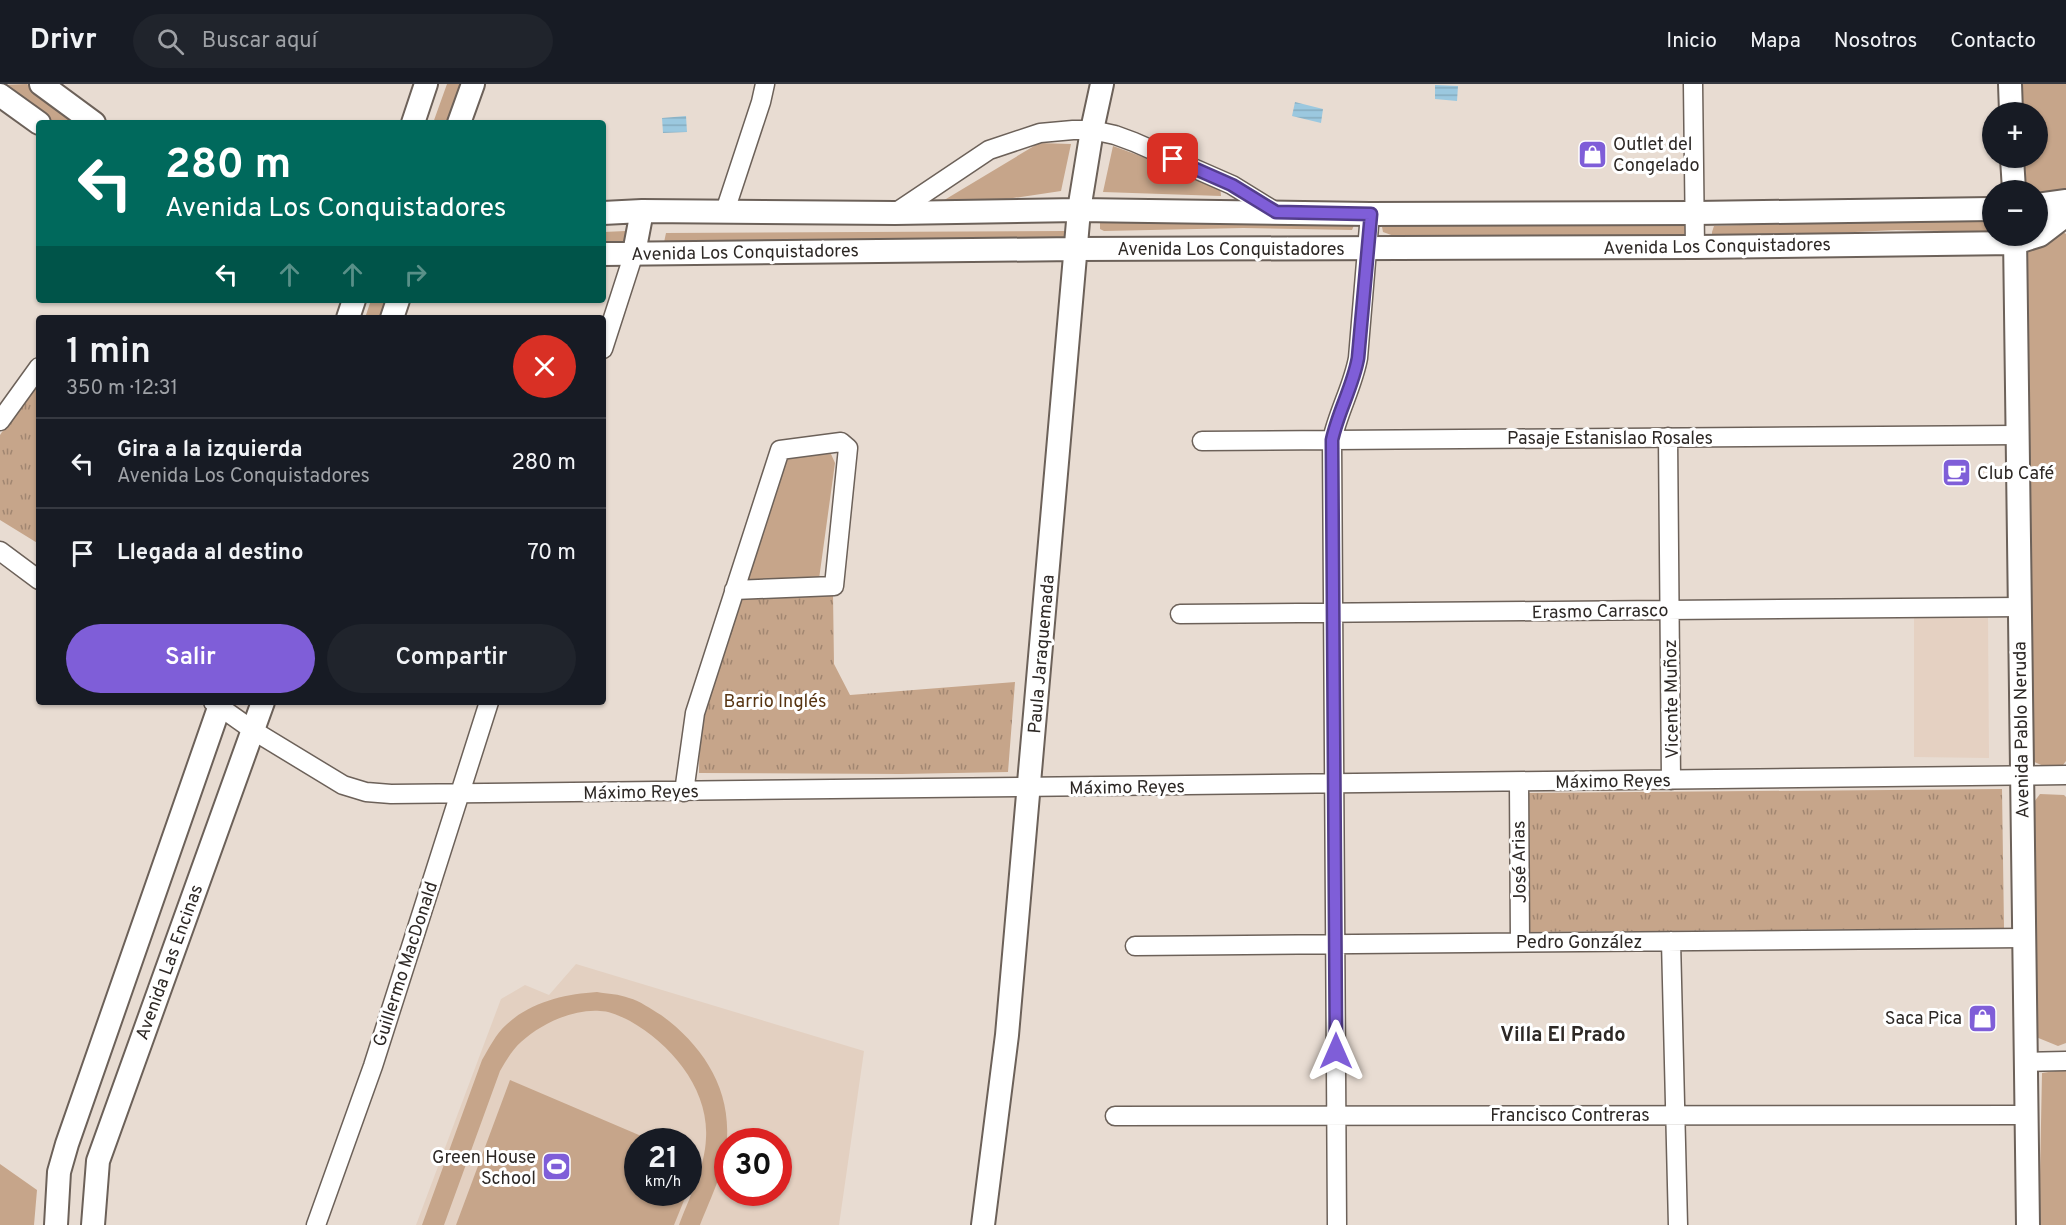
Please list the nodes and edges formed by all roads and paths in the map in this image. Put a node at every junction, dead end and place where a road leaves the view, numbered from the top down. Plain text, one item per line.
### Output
1 (40, 84) edge
2 (426, 84) edge
3 (473, 84) edge
4 (765, 84) edge
5 (1102, 84) edge
6 (1693, 84) edge
7 (2010, 84) edge
8 (0, 95) edge
9 (2011, 102) edge
10 (90, 120) edge
11 (413, 120) edge
12 (460, 120) edge
13 (36, 121) edge
14 (1092, 130) junction
15 (2066, 201) edge
16 (2048, 204) edge
17 (1982, 209) edge
18 (1079, 210) junction
19 (642, 211) junction
20 (725, 211) junction
21 (1276, 212) junction
22 (606, 213) edge
23 (895, 213) junction
24 (1695, 213) junction
25 (1371, 214) junction
26 (2066, 215) edge
27 (2048, 229) edge
28 (1982, 240) edge
29 (2015, 246) edge
30 (1695, 247) junction
31 (1368, 248) junction
32 (1077, 249) junction
33 (634, 253) junction
34 (606, 254) edge
35 (606, 340) edge
36 (36, 371) edge
37 (0, 421) edge
38 (2017, 435) junction
39 (1668, 437) junction
40 (1332, 440) junction
41 (1202, 441) dead end
42 (0, 551) edge
43 (36, 578) edge
44 (734, 590) junction
45 (2020, 607) junction
46 (1670, 610) junction
47 (1334, 613) junction
48 (1180, 614) dead end
49 (217, 705) edge
50 (221, 705) edge
51 (262, 705) edge
52 (488, 705) edge
53 (254, 731) junction
54 (2066, 775) edge
55 (2022, 776) junction
56 (1671, 780) junction
57 (1518, 782) junction
58 (1335, 784) junction
59 (1029, 788) junction
60 (684, 792) junction
61 (460, 795) junction
62 (162, 872) junction
63 (189, 906) junction
64 (2024, 938) junction
65 (1671, 941) junction
66 (1520, 942) junction
67 (1336, 944) junction
68 (1135, 945) dead end
69 (2066, 1061) edge
70 (2025, 1062) junction
71 (1336, 1115) junction
72 (1675, 1115) junction
73 (2026, 1115) junction
74 (1115, 1116) dead end
75 (59, 1176) junction
76 (94, 1195) junction
77 (56, 1225) edge
78 (93, 1225) edge
79 (316, 1225) edge
80 (983, 1225) edge
81 (1337, 1225) edge
82 (1678, 1225) edge
83 (2028, 1225) edge

1 - 10 street
2 - 11 street
3 - 12 street
4 - 20 street
5 - 14 street, Paula Jaraquemada
6 - 24 street
7 - 9 street
8 - 13 street
14 - 18 street, Paula Jaraquemada
14 - 21 street, Avenida Los Conquistadores
14 - 23 street, Avenida Los Conquistadores
15 - 16 street
17 - 24 street, Avenida Los Conquistadores
18 - 21 street, Avenida Los Conquistadores
18 - 23 street, Avenida Los Conquistadores
18 - 32 street, Paula Jaraquemada
19 - 20 street, Avenida Los Conquistadores
19 - 22 street, Avenida Los Conquistadores
19 - 33 street
20 - 23 street, Avenida Los Conquistadores
21 - 25 street, Avenida Los Conquistadores
24 - 25 street, Avenida Los Conquistadores
24 - 30 street
25 - 31 street
26 - 27 street, Avenida Los Conquistadores
28 - 30 street, Avenida Los Conquistadores
29 - 38 street, Avenida Pablo Neruda
30 - 31 street, Avenida Los Conquistadores
31 - 32 street, Avenida Los Conquistadores
31 - 40 street
32 - 33 street, Avenida Los Conquistadores
32 - 59 street, Paula Jaraquemada
33 - 34 street, Avenida Los Conquistadores
33 - 35 street
36 - 37 street
38 - 39 street, Pasaje Estanislao Rosales
38 - 45 street, Avenida Pablo Neruda
39 - 40 street, Pasaje Estanislao Rosales
39 - 46 street, Vicente Muñoz
40 - 41 street, Pasaje Estanislao Rosales
40 - 47 street
42 - 43 street
44 - 44 street
44 - 60 street
45 - 46 street, Erasmo Carrasco
45 - 55 street, Avenida Pablo Neruda
46 - 47 street, Erasmo Carrasco
46 - 56 street, Vicente Muñoz
47 - 48 street, Erasmo Carrasco
47 - 58 street
49 - 62 street, Avenida Las Encinas
50 - 53 street, Máximo Reyes
51 - 53 street, Avenida Las Encinas
52 - 61 street, Guillermo MacDonald
53 - 61 street, Máximo Reyes
53 - 63 street, Avenida Las Encinas
54 - 55 street, Máximo Reyes
55 - 56 street, Máximo Reyes
55 - 64 street, Avenida Pablo Neruda
56 - 57 street, Máximo Reyes
57 - 58 street, Máximo Reyes
57 - 66 street, José Arias
58 - 59 street, Máximo Reyes
58 - 67 street
59 - 60 street, Máximo Reyes
59 - 80 street, Paula Jaraquemada
60 - 61 street, Máximo Reyes
61 - 79 street, Guillermo MacDonald
62 - 63 street
62 - 75 street, Avenida Las Encinas
63 - 76 street, Avenida Las Encinas
64 - 65 street, Pedro González
64 - 70 street, Avenida Pablo Neruda
65 - 66 street, Pedro González
65 - 72 street
66 - 67 street, Pedro González
67 - 68 street, Pedro González
67 - 71 street
69 - 70 street
70 - 73 street, Avenida Pablo Neruda
71 - 72 street, Francisco Contreras
71 - 74 street, Francisco Contreras
71 - 81 street
72 - 73 street, Francisco Contreras
72 - 82 street
73 - 83 street, Avenida Pablo Neruda
75 - 76 street
75 - 77 street, Avenida Las Encinas
76 - 78 street, Avenida Las Encinas

